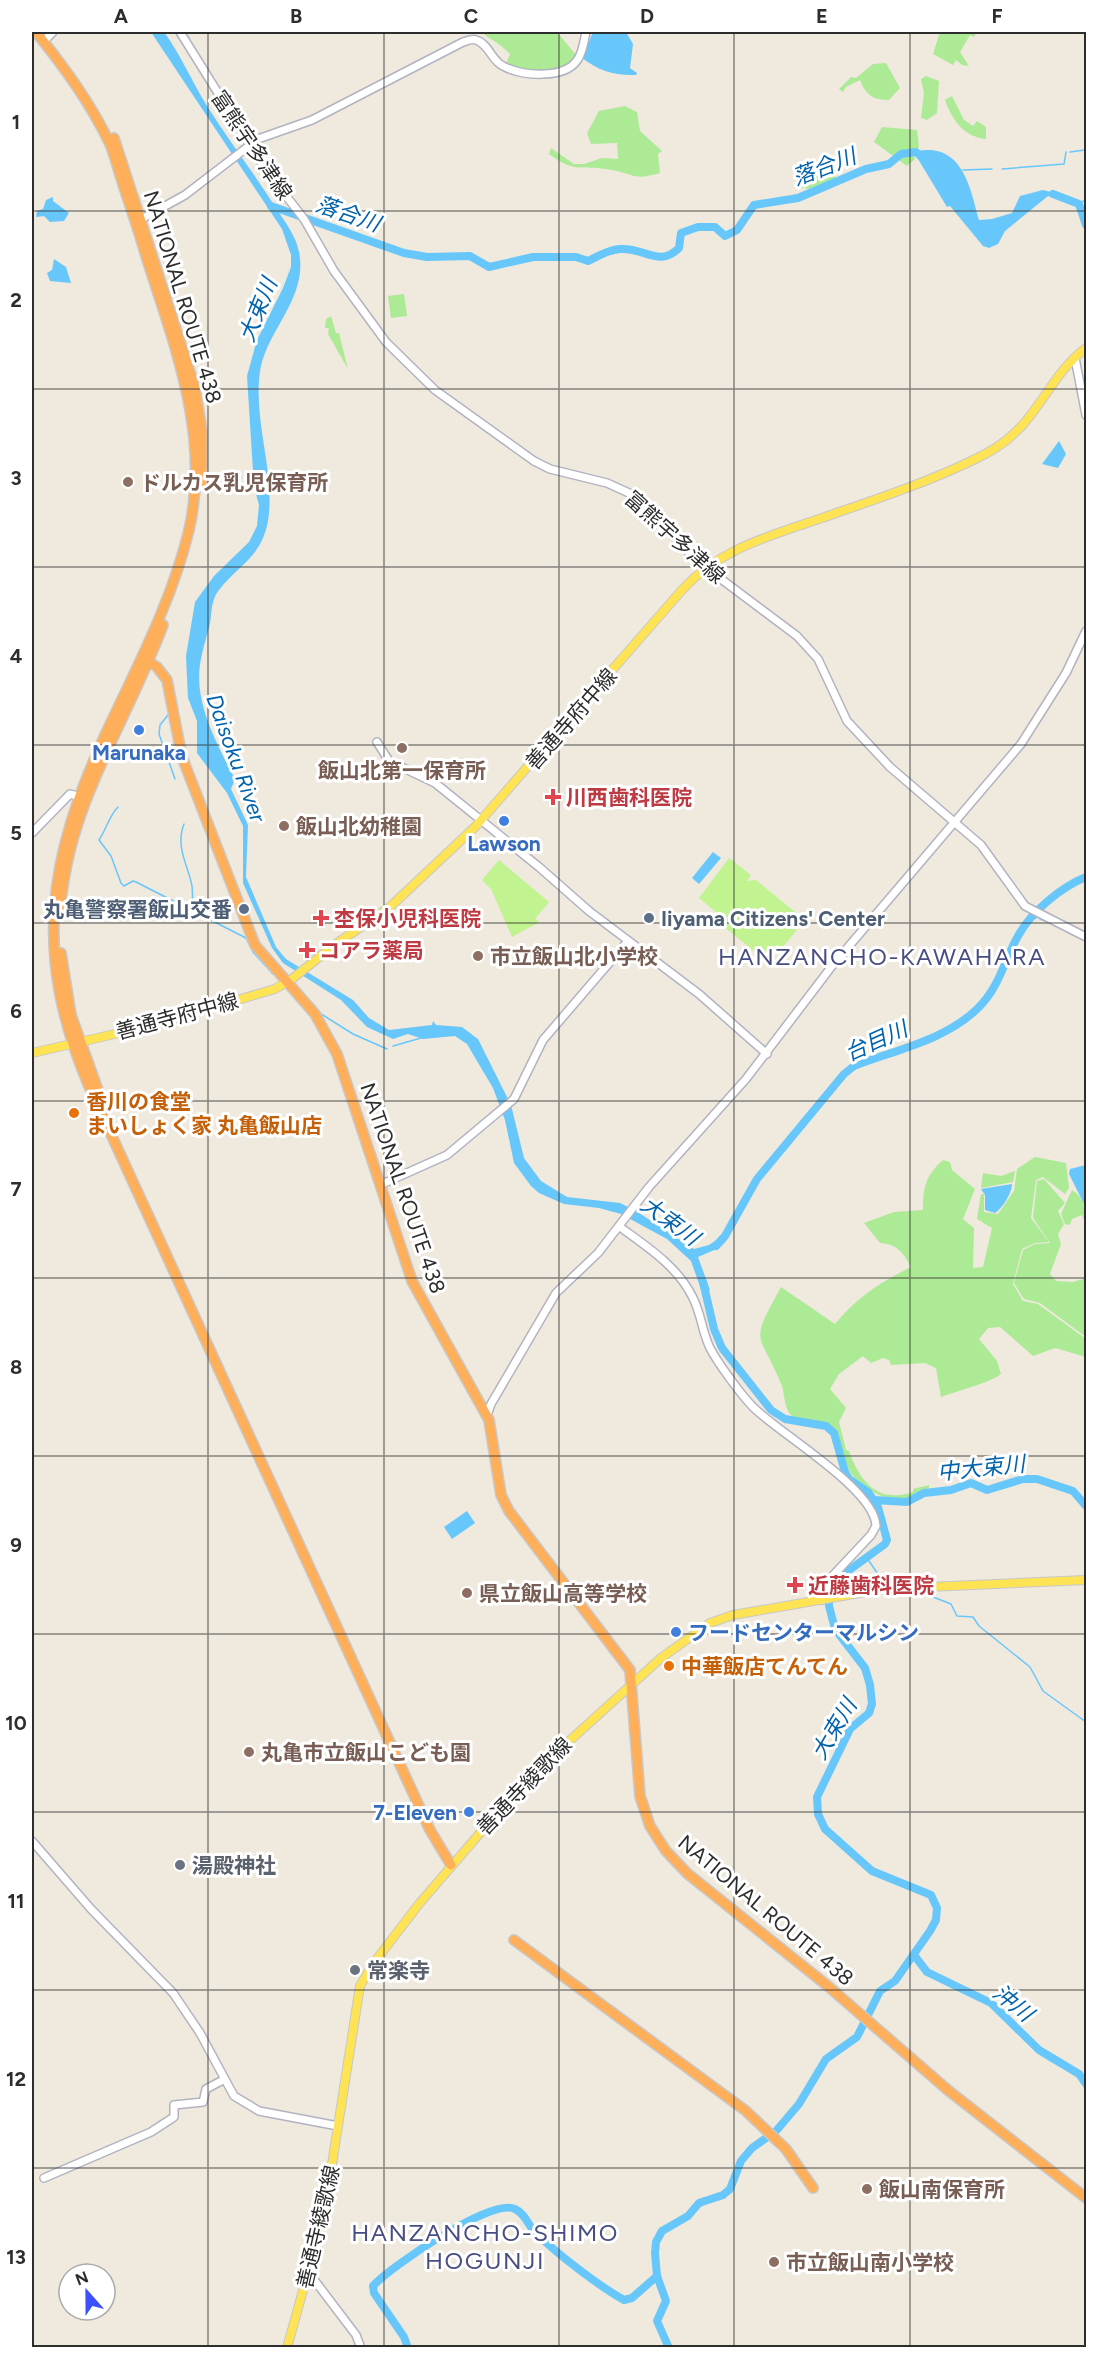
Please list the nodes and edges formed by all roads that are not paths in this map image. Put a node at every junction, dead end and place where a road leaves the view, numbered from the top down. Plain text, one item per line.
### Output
1 (36, 32) edge
2 (180, 32) edge
3 (586, 32) edge
4 (47, 35) edge
5 (247, 146) junction
6 (138, 220) junction
7 (1086, 348) edge
8 (1075, 358) junction
9 (1086, 415) edge
10 (706, 567) junction
11 (1086, 631) edge
12 (146, 660) junction
13 (377, 742) dead end
14 (82, 797) junction
15 (481, 821) junction
16 (953, 822) junction
17 (32, 833) edge
18 (1086, 937) edge
19 (628, 941) junction
20 (286, 983) junction
21 (76, 1043) junction
22 (32, 1053) edge
23 (767, 1054) junction
24 (380, 1185) junction
25 (620, 1227) junction
26 (487, 1415) junction
27 (1086, 1580) edge
28 (823, 1600) junction
29 (633, 1683) junction
30 (32, 1841) edge
31 (452, 1863) junction
32 (514, 1940) dead end
33 (223, 2080) junction
34 (338, 2126) junction
35 (44, 2178) dead end
36 (813, 2188) dead end
37 (1086, 2198) edge
38 (309, 2273) junction
39 (287, 2348) edge
40 (361, 2348) edge

1 - 4 highway, NATIONAL ROUTE 438
2 - 5 street, 富熊宇多津線
3 - 5 street
4 - 6 highway, NATIONAL ROUTE 438
5 - 6 street
5 - 10 street, 富熊宇多津線
6 - 12 highway, NATIONAL ROUTE 438
7 - 8 main road, 善通寺府中線
8 - 9 street
8 - 10 main road, 善通寺府中線
10 - 15 main road, 善通寺府中線
10 - 16 street, 富熊宇多津線
11 - 16 street
12 - 14 highway, NATIONAL ROUTE 438
12 - 20 highway, NATIONAL ROUTE 438
13 - 15 street
14 - 17 street
14 - 21 highway, NATIONAL ROUTE 438
15 - 19 street
15 - 20 main road, 善通寺府中線
16 - 18 street, 富熊宇多津線
16 - 23 street
19 - 23 street
19 - 24 street
20 - 21 main road, 善通寺府中線
20 - 24 highway, NATIONAL ROUTE 438
21 - 22 main road, 善通寺府中線
21 - 31 highway, NATIONAL ROUTE 438
23 - 25 street
24 - 26 highway, NATIONAL ROUTE 438
25 - 26 street
25 - 28 street
26 - 29 highway, NATIONAL ROUTE 438
27 - 28 main road, 善通寺綾歌線
28 - 29 main road, 善通寺綾歌線
29 - 31 main road, 善通寺綾歌線
29 - 37 highway, NATIONAL ROUTE 438
30 - 33 street
31 - 34 main road, 善通寺綾歌線
32 - 36 highway
33 - 34 street
33 - 35 street
34 - 38 main road, 善通寺綾歌線
38 - 39 main road, 善通寺綾歌線
38 - 40 street

